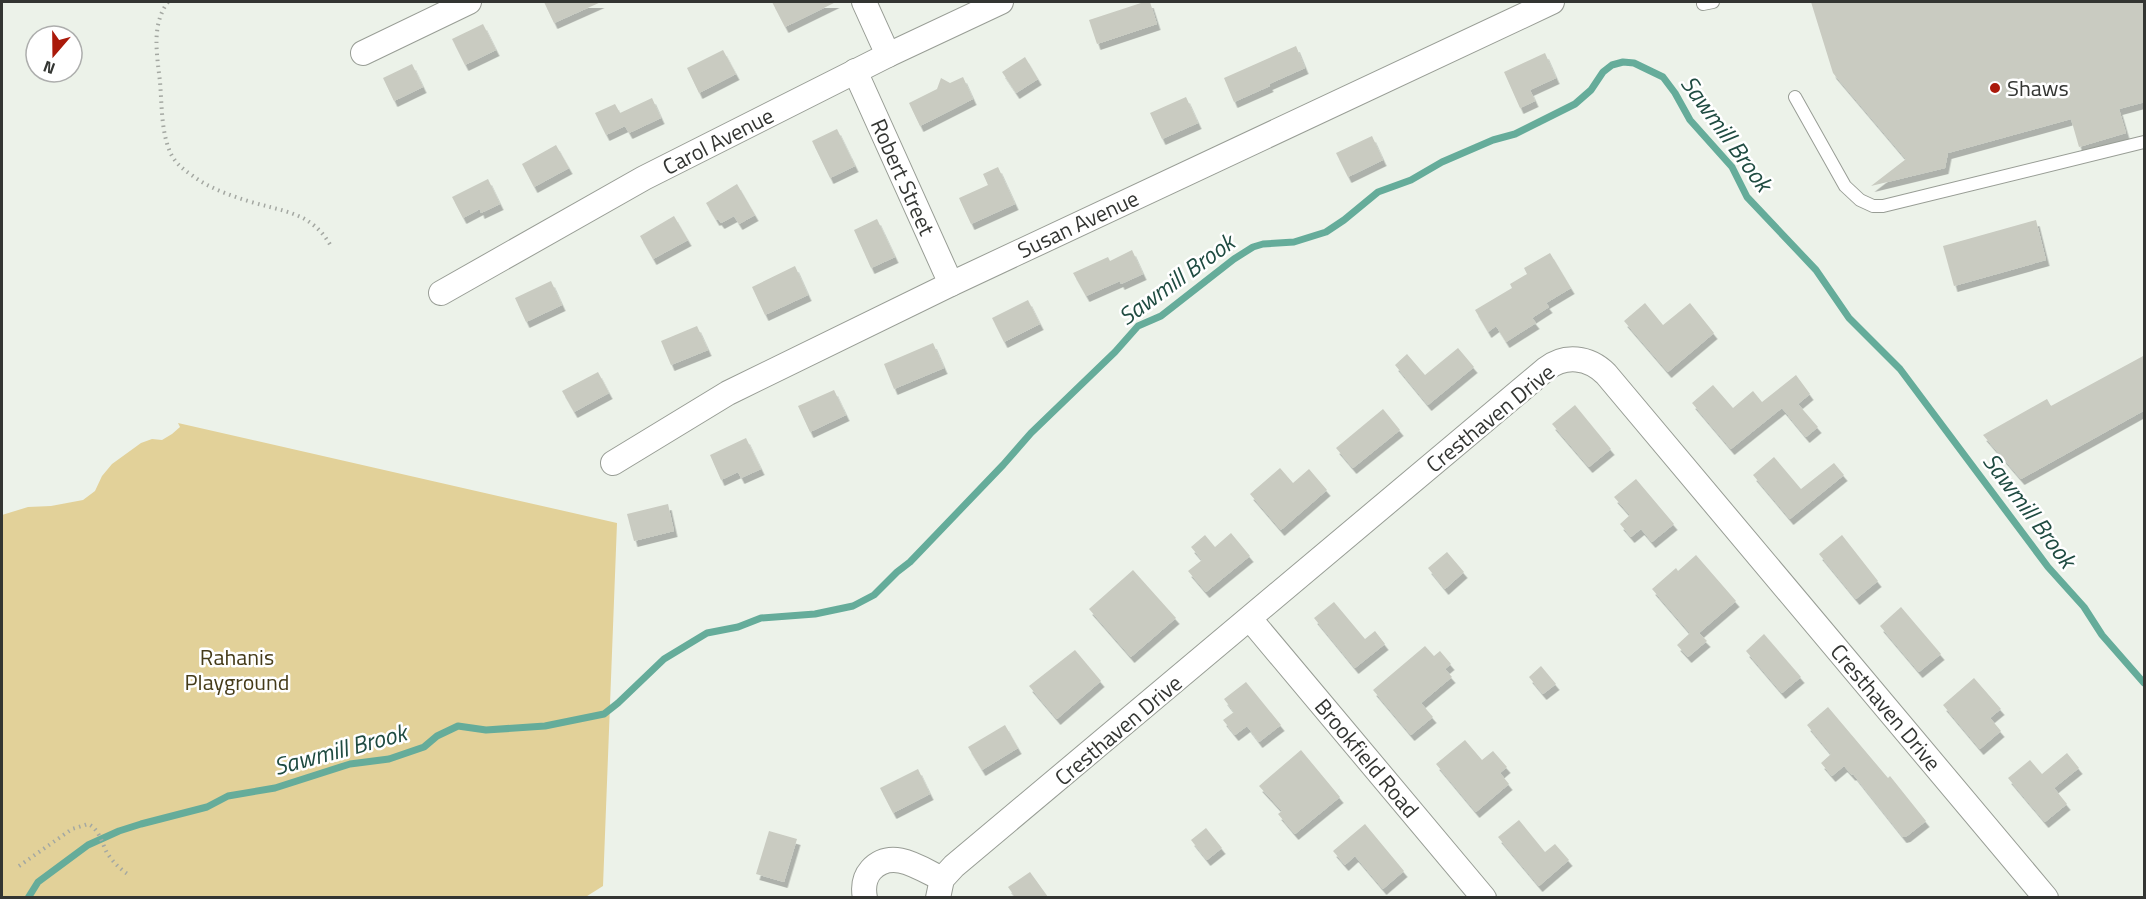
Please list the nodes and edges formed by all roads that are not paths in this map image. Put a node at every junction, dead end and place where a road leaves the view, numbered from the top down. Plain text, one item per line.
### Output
1 (469, 2) edge
2 (864, 2) edge
3 (1001, 2) edge
4 (1552, 2) edge
5 (363, 53) dead end
6 (888, 55) junction
7 (855, 71) junction
8 (1795, 97) dead end
9 (2145, 142) edge
10 (951, 284) junction
11 (441, 293) dead end
12 (613, 463) dead end
13 (1250, 619) junction
14 (940, 888) edge
15 (865, 897) edge
16 (1484, 897) edge
17 (2046, 897) edge

1 - 5 street
2 - 6 street
3 - 6 street, Carol Avenue
4 - 10 street, Susan Avenue
6 - 7 street, Carol Avenue
7 - 10 street, Robert Street
7 - 11 street, Carol Avenue
8 - 9 lane
10 - 12 street, Susan Avenue
13 - 14 street, Cresthaven Drive
13 - 16 street, Brookfield Road
13 - 17 street, Cresthaven Drive
14 - 15 street, Cresthaven Drive

